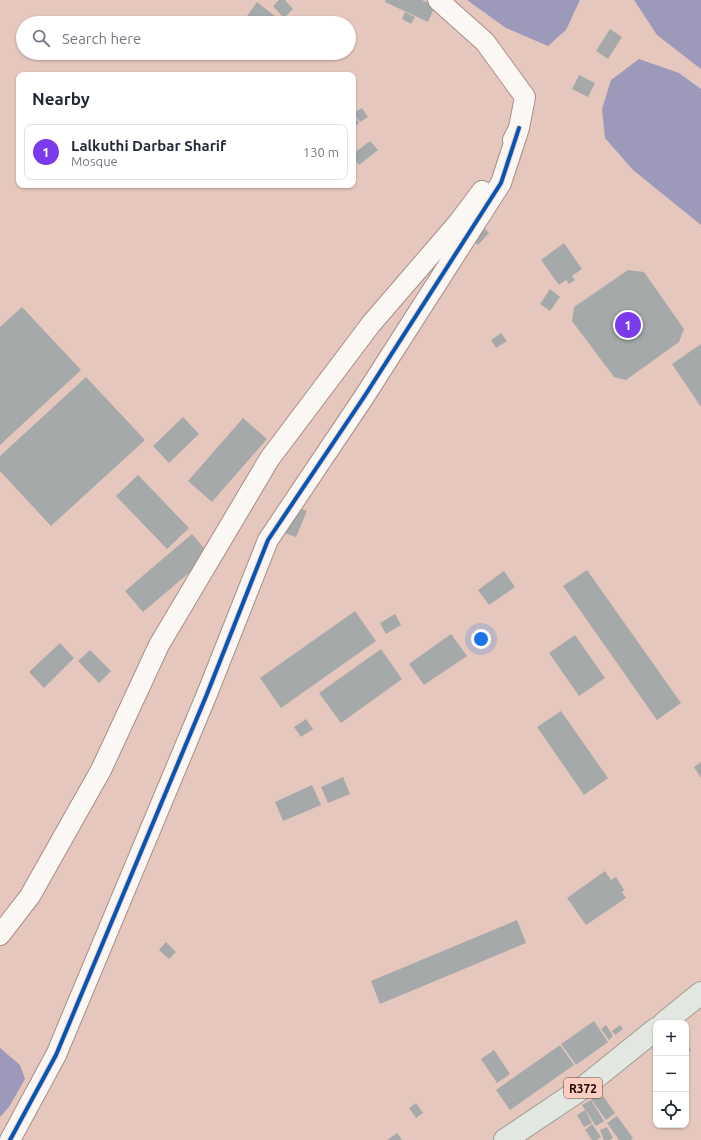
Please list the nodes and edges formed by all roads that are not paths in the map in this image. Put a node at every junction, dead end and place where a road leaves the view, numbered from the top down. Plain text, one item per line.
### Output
1 (438, 0) edge
2 (519, 128) junction
3 (0, 935) edge
4 (701, 993) edge
5 (668, 1020) edge
6 (653, 1031) edge
7 (10, 1140) edge
8 (505, 1140) edge

1 - 2 street
2 - 3 street
2 - 7 street
4 - 5 main road
6 - 8 main road, R372

